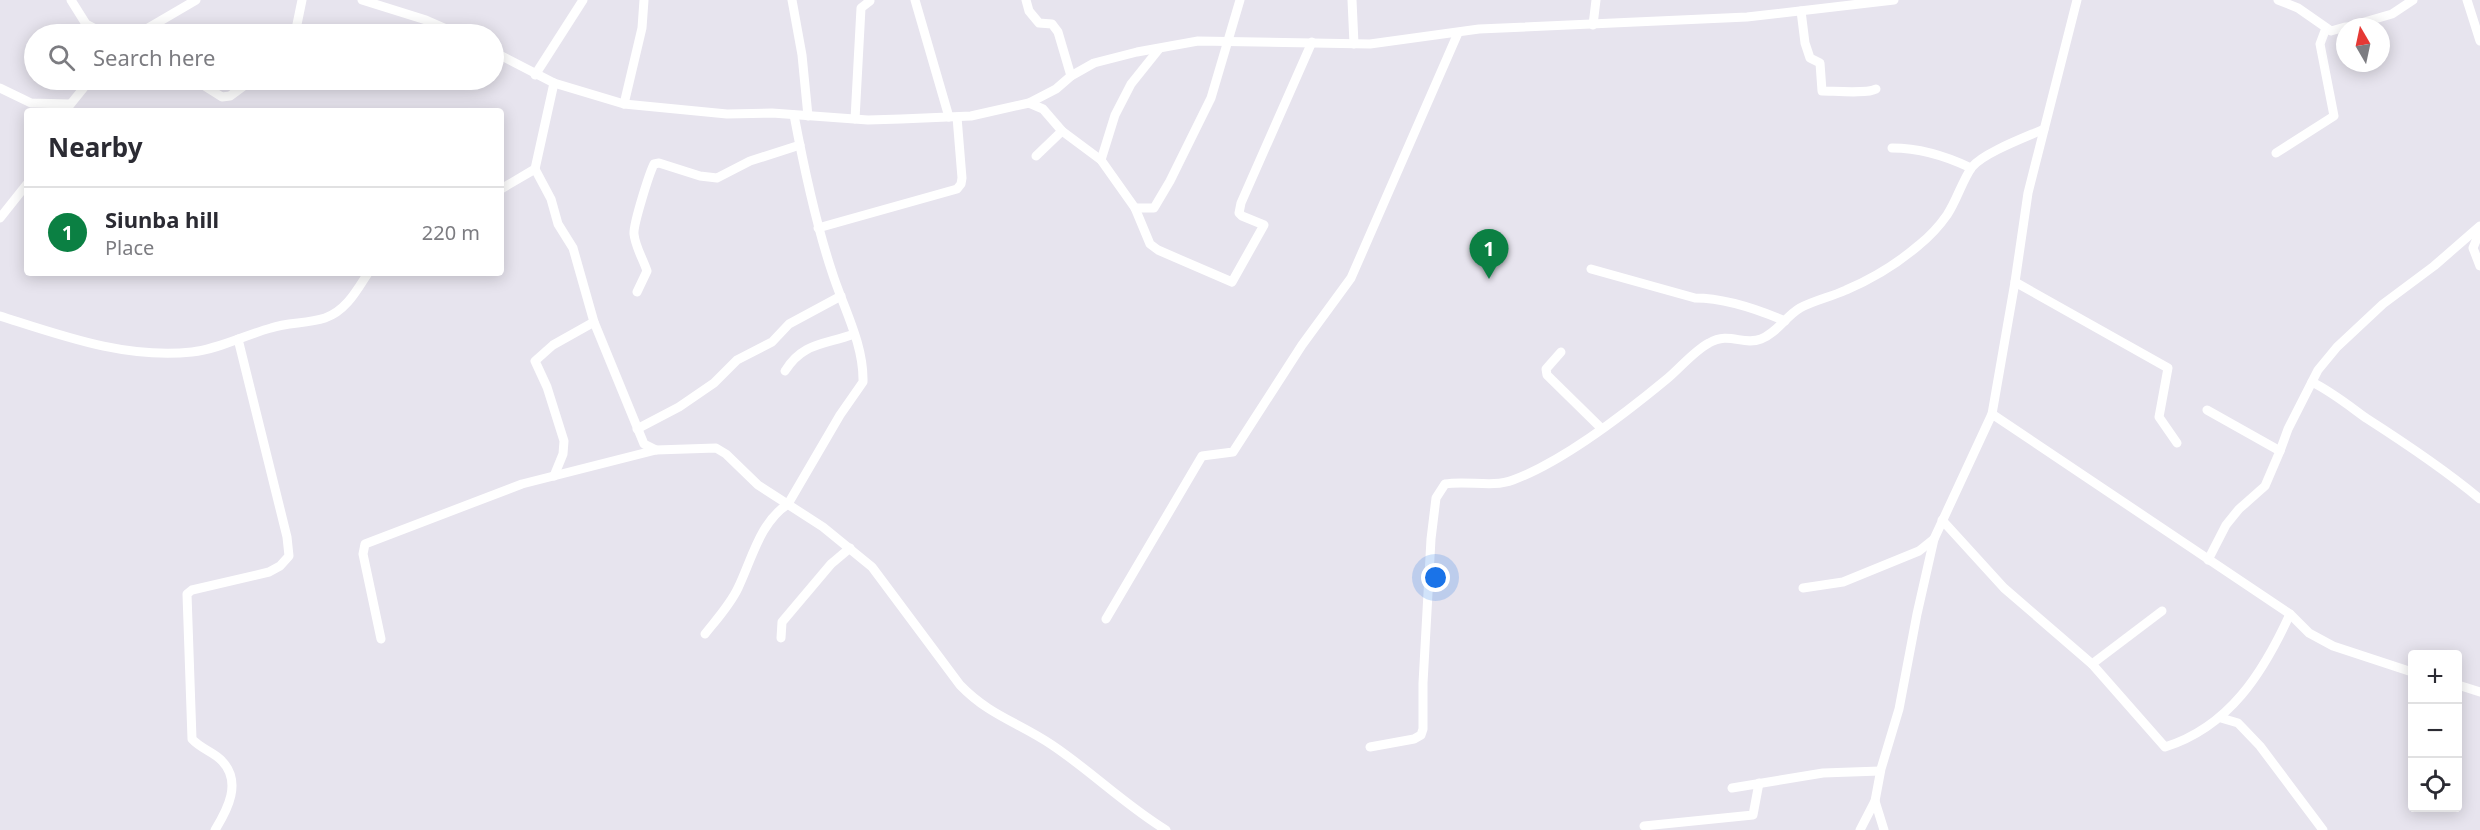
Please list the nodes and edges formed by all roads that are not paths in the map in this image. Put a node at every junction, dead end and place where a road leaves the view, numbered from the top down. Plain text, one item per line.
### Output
1 (71, 0) edge
2 (196, 0) edge
3 (302, 0) edge
4 (362, 0) edge
5 (583, 0) edge
6 (644, 0) edge
7 (792, 0) edge
8 (915, 0) edge
9 (1026, 0) edge
10 (1240, 0) edge
11 (1352, 0) edge
12 (1596, 0) edge
13 (1894, 0) edge
14 (2077, 0) edge
15 (2278, 0) edge
16 (2414, 0) edge
17 (2467, 0) edge
18 (870, 1) edge
19 (1801, 11) junction
20 (2378, 18) edge
21 (86, 24) edge
22 (155, 24) edge
23 (297, 24) edge
24 (435, 24) edge
25 (1593, 25) junction
26 (2326, 28) junction
27 (2336, 30) edge
28 (1458, 33) junction
29 (1226, 41) junction
30 (2480, 41) edge
31 (1312, 42) junction
32 (1354, 44) junction
33 (1159, 49) junction
34 (504, 58) edge
35 (535, 75) junction
36 (1071, 76) junction
37 (554, 83) junction
38 (0, 88) edge
39 (1876, 89) dead end
40 (82, 90) edge
41 (211, 90) edge
42 (238, 90) edge
43 (624, 104) junction
44 (1029, 104) junction
45 (67, 108) edge
46 (794, 115) junction
47 (808, 116) junction
48 (953, 117) junction
49 (855, 119) junction
50 (2044, 129) junction
51 (1062, 131) junction
52 (800, 145) junction
53 (1892, 148) dead end
54 (2276, 153) dead end
55 (1036, 156) dead end
56 (1101, 160) junction
57 (1971, 168) junction
58 (535, 169) junction
59 (504, 187) edge
60 (24, 188) edge
61 (1135, 208) junction
62 (0, 218) edge
63 (2480, 226) edge
64 (818, 228) junction
65 (2480, 231) edge
66 (2480, 266) edge
67 (1591, 269) dead end
68 (366, 276) edge
69 (2015, 282) junction
70 (637, 292) dead end
71 (841, 296) junction
72 (0, 316) edge
73 (1785, 321) junction
74 (594, 322) junction
75 (854, 334) junction
76 (237, 339) junction
77 (1561, 352) dead end
78 (785, 371) dead end
79 (2312, 382) junction
80 (2207, 410) dead end
81 (1992, 414) junction
82 (1601, 428) junction
83 (637, 429) junction
84 (2177, 443) dead end
85 (656, 450) junction
86 (2280, 451) junction
87 (554, 476) junction
88 (2480, 499) edge
89 (788, 504) junction
90 (1942, 520) junction
91 (1934, 539) junction
92 (850, 548) junction
93 (2208, 560) junction
94 (1803, 588) dead end
95 (2162, 610) dead end
96 (2290, 614) junction
97 (1106, 619) dead end
98 (705, 634) dead end
99 (781, 638) dead end
100 (381, 639) dead end
101 (2092, 664) junction
102 (2408, 671) edge
103 (2462, 687) edge
104 (2480, 692) edge
105 (2221, 718) junction
106 (1370, 747) dead end
107 (1880, 771) junction
108 (1759, 783) junction
109 (1732, 788) dead end
110 (1875, 801) junction
111 (1644, 826) dead end
112 (215, 830) edge
113 (1166, 830) edge
114 (1860, 830) edge
115 (1884, 830) edge
116 (2323, 830) edge

1 - 21 street
2 - 22 street
3 - 23 street
4 - 24 street
5 - 35 street
6 - 43 street
7 - 47 street
8 - 48 street
9 - 36 street
10 - 29 street
11 - 32 street
12 - 25 street
13 - 19 street
14 - 50 street
15 - 26 street
16 - 20 street
17 - 30 street
18 - 49 street
19 - 25 street
19 - 39 street
25 - 28 street
26 - 27 street
26 - 54 street
28 - 32 street
28 - 97 street
29 - 31 street
29 - 33 street
29 - 61 street
31 - 32 street
31 - 61 street
33 - 36 street
33 - 56 street
34 - 35 street
35 - 37 street
36 - 44 street
37 - 43 street
37 - 58 street
38 - 45 street
40 - 45 street
41 - 42 street
43 - 46 street
44 - 48 street
44 - 51 street
46 - 47 street
46 - 52 street
47 - 49 street
48 - 49 street
48 - 64 street
50 - 57 street
50 - 69 street
51 - 55 street
51 - 56 street
52 - 64 street
52 - 70 street
53 - 57 street
56 - 61 street
57 - 73 street
58 - 59 street
58 - 74 street
60 - 62 street
63 - 79 street
64 - 71 street
65 - 66 street
67 - 73 street
68 - 76 street
69 - 81 street
69 - 84 street
71 - 75 street
71 - 83 street
72 - 76 street
73 - 82 street
74 - 83 street
74 - 87 street
75 - 78 street
75 - 89 street
76 - 112 street
77 - 82 street
79 - 86 street
79 - 88 street
80 - 86 street
81 - 90 street
81 - 93 street
82 - 106 street
83 - 85 street
85 - 87 street
85 - 89 street
86 - 93 street
87 - 100 street
89 - 92 street
89 - 98 street
90 - 91 street
90 - 101 street
91 - 94 street
91 - 107 street
92 - 99 street
92 - 113 street
93 - 96 street
95 - 101 street
96 - 102 street
96 - 105 street
101 - 105 street
103 - 104 street
105 - 116 street
107 - 108 street
107 - 110 street
108 - 109 street
108 - 111 street
110 - 114 street
110 - 115 street

